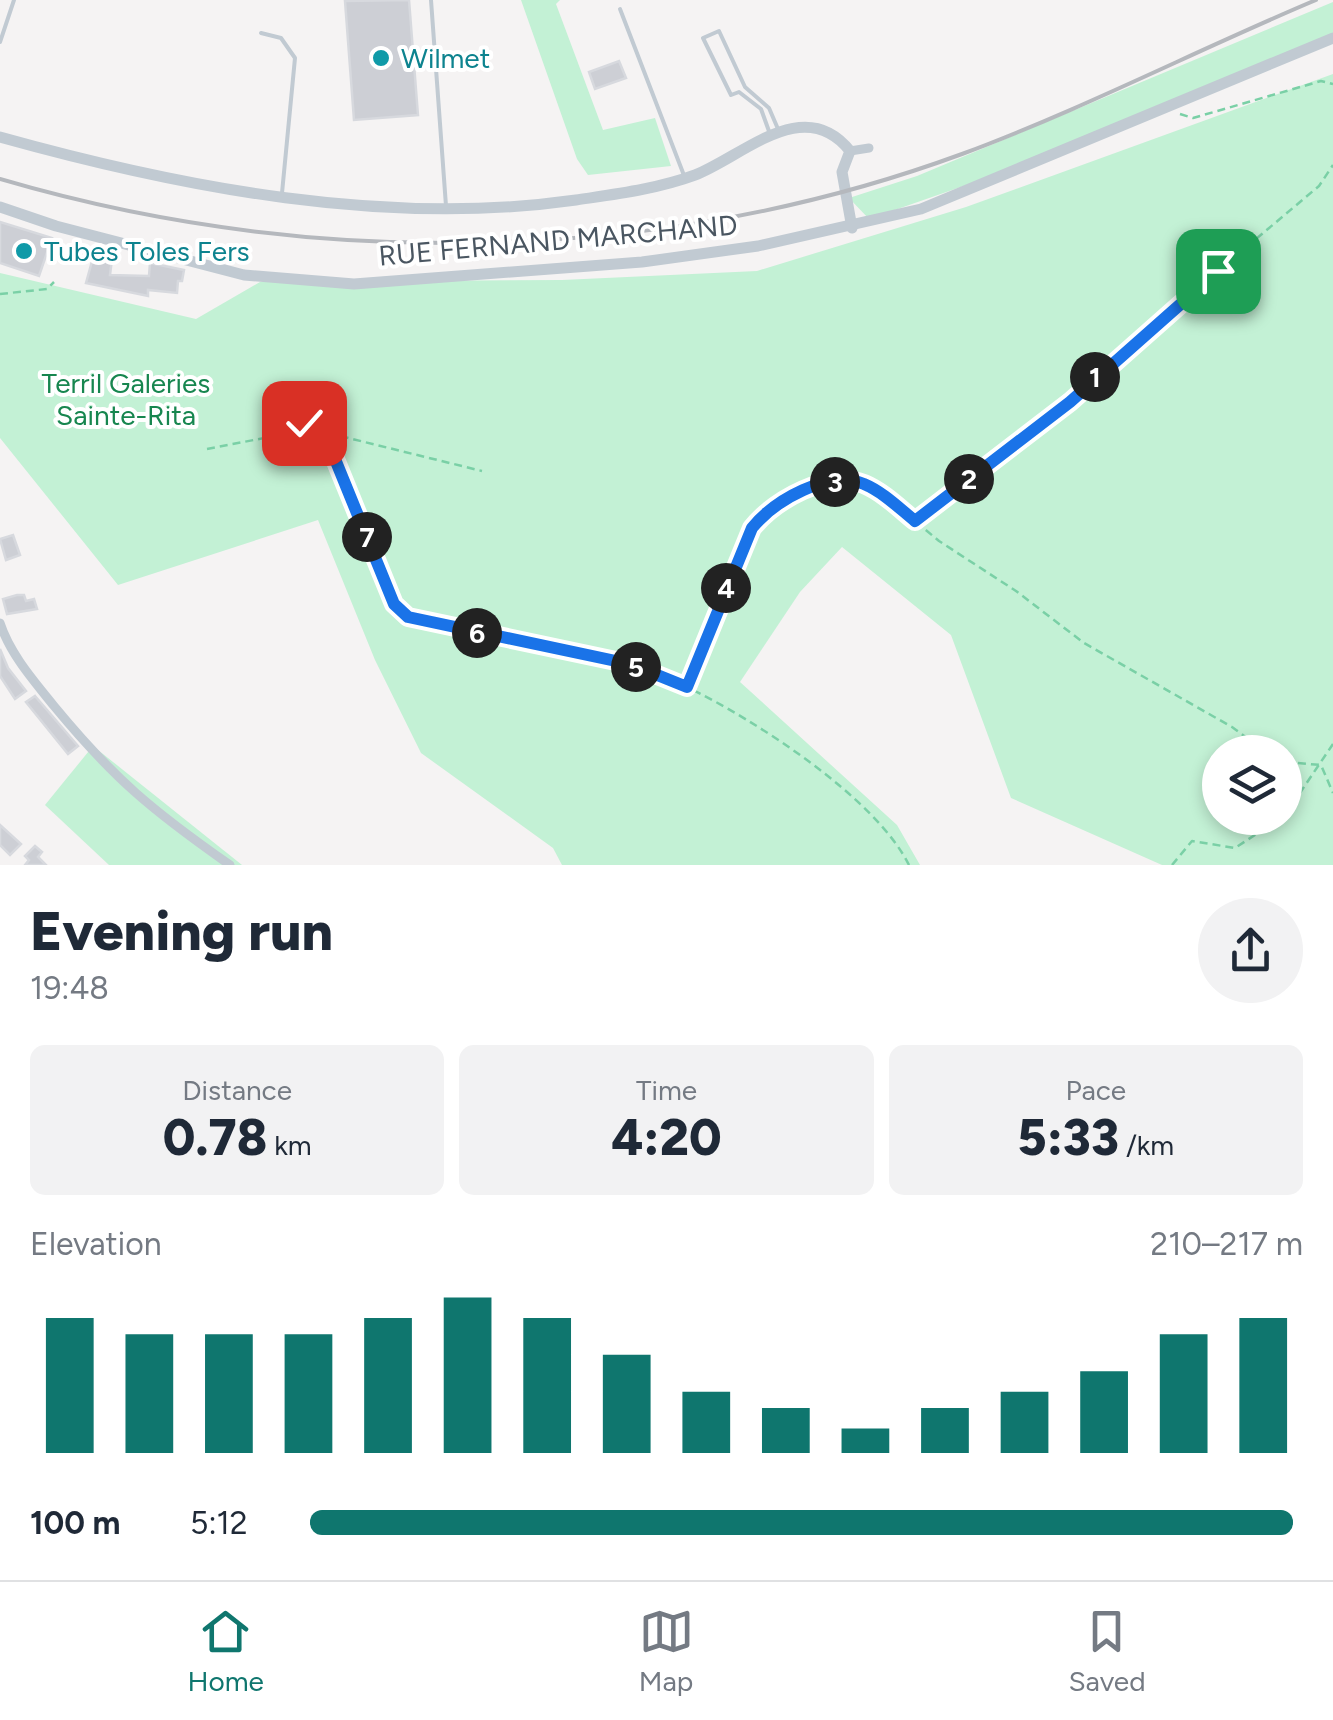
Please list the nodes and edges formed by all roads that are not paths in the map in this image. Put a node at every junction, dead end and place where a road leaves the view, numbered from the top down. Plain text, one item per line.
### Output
1 (14, 0) edge
2 (431, 0) edge
3 (620, 8) dead end
4 (261, 33) dead end
5 (1333, 38) edge
6 (0, 42) edge
7 (774, 131) junction
8 (0, 137) edge
9 (870, 148) dead end
10 (850, 151) junction
11 (684, 178) junction
12 (282, 198) junction
13 (446, 206) junction
14 (0, 207) edge
15 (852, 228) junction
16 (0, 623) edge
17 (230, 865) edge

1 - 6 lane
2 - 13 lane
3 - 11 lane
4 - 12 lane
5 - 15 street, RUE FERNAND MARCHAND
7 - 7 lane
7 - 10 street
7 - 11 street
8 - 12 street
9 - 10 street
10 - 15 street
11 - 13 street
12 - 13 street
14 - 15 street, RUE FERNAND MARCHAND
16 - 17 street

